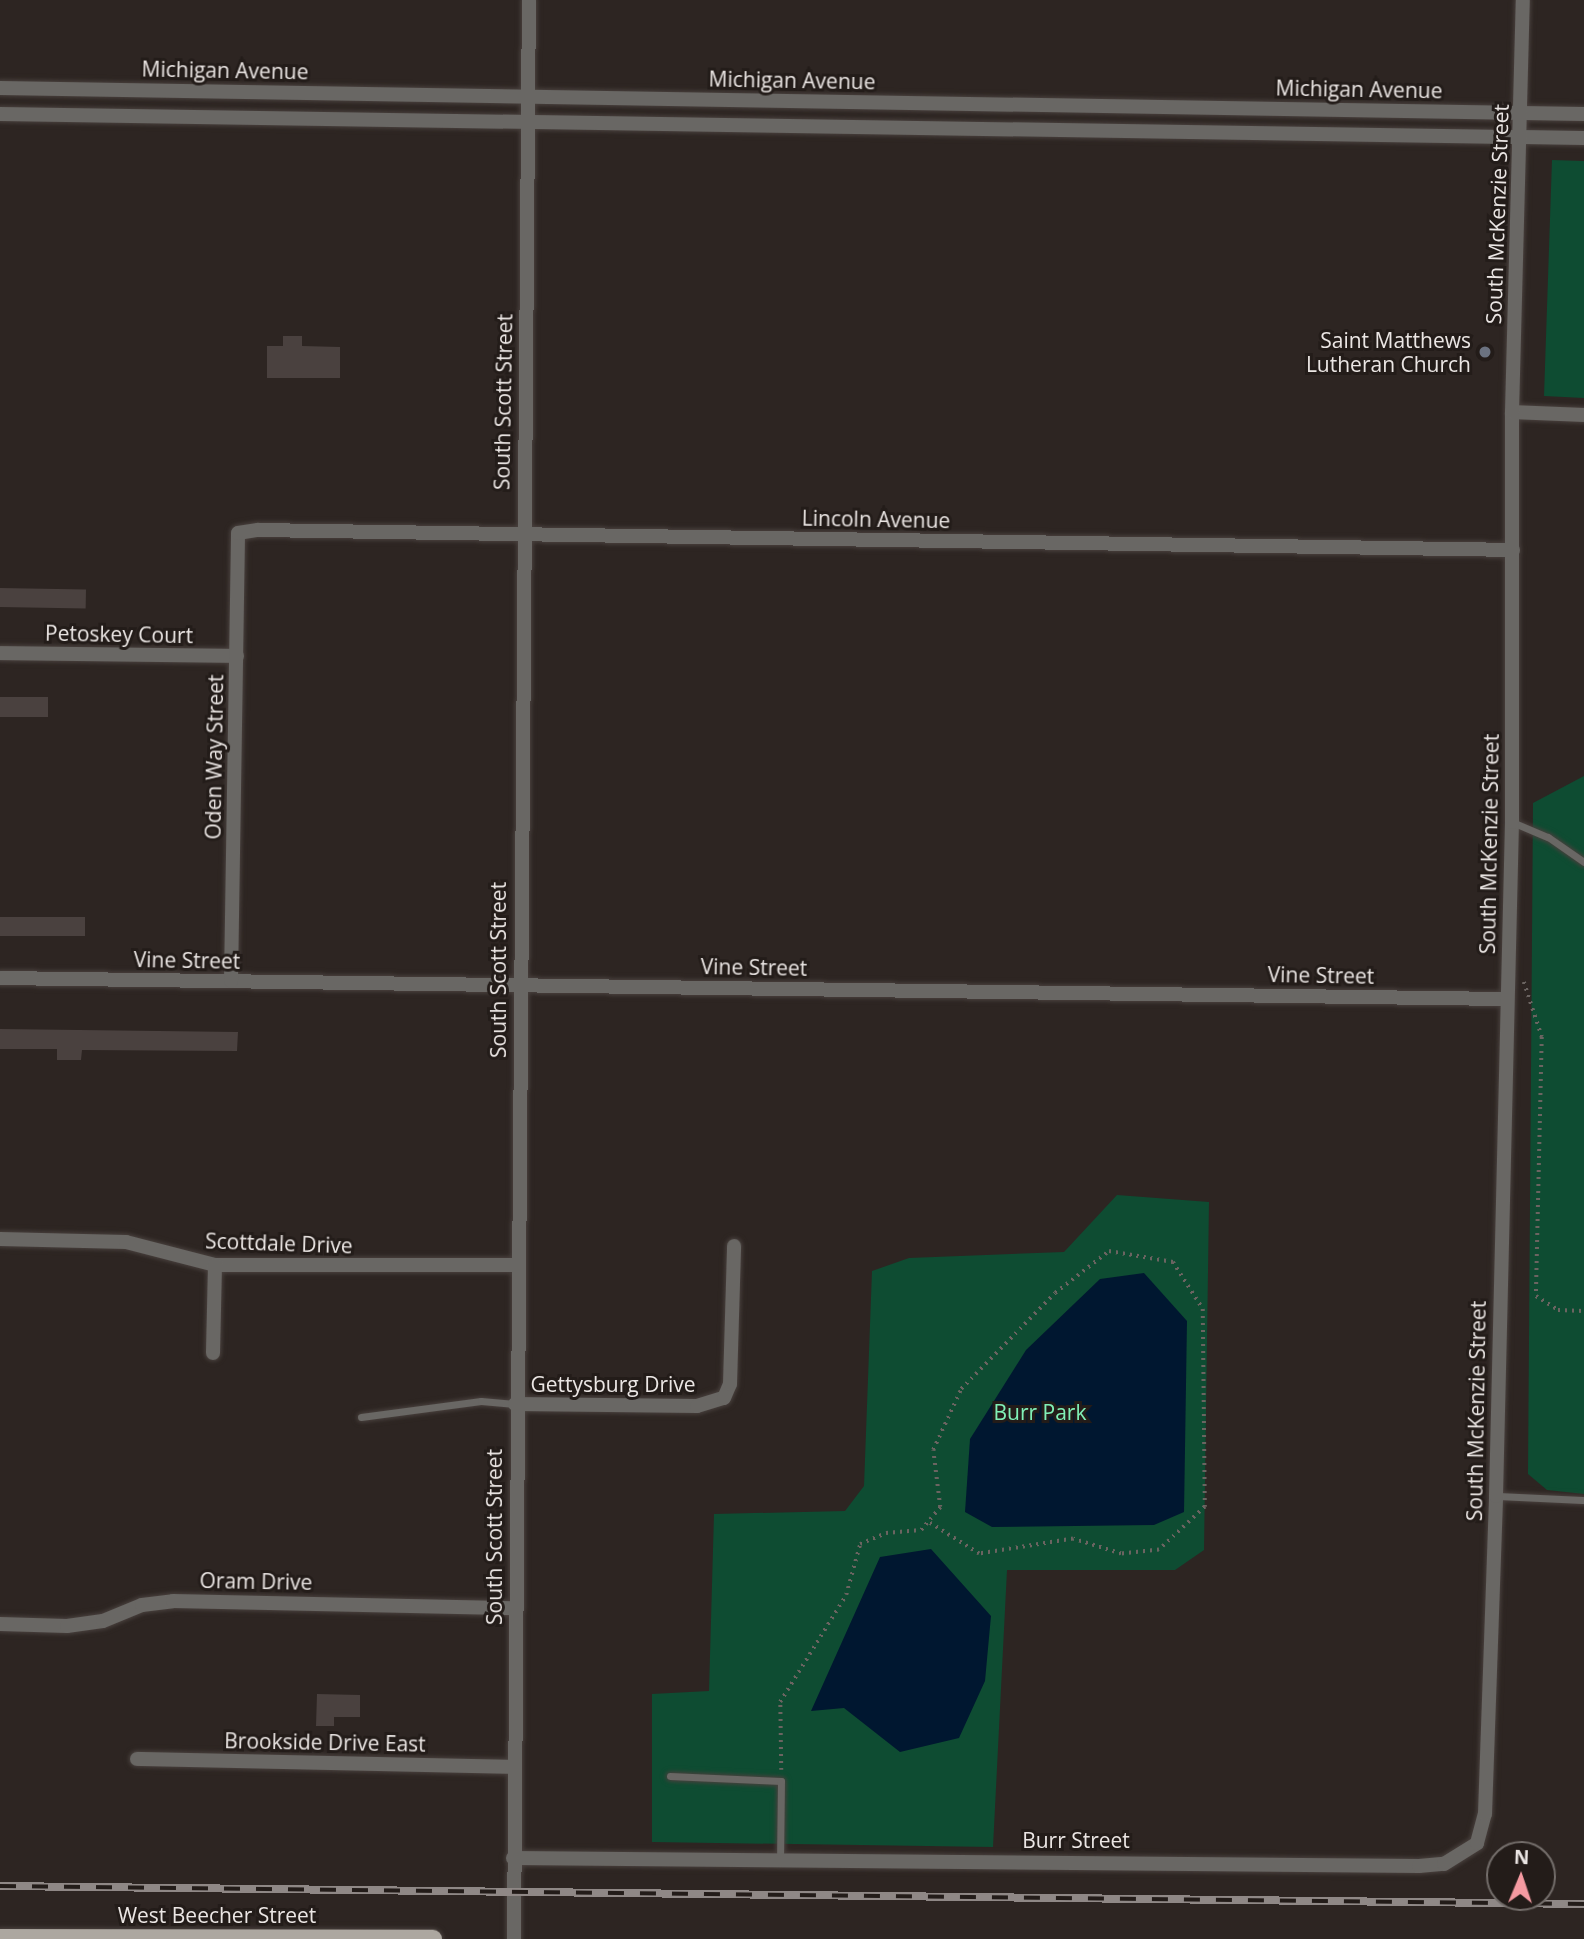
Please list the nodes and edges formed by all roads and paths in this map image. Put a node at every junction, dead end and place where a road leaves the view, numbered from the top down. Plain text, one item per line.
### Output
1 (528, 0) edge
2 (1523, 0) edge
3 (0, 88) edge
4 (527, 96) junction
5 (1520, 113) junction
6 (0, 114) edge
7 (1584, 114) edge
8 (527, 123) junction
9 (1520, 136) junction
10 (1584, 138) edge
11 (1512, 412) junction
12 (1584, 415) edge
13 (238, 533) joint
14 (522, 534) junction
15 (1513, 550) junction
16 (0, 653) edge
17 (237, 656) junction
18 (1512, 822) junction
19 (1584, 862) edge
20 (0, 978) edge
21 (231, 981) junction
22 (1524, 981) dead end
23 (519, 985) junction
24 (1507, 999) junction
25 (0, 1239) edge
26 (734, 1247) dead end
27 (215, 1265) junction
28 (517, 1265) junction
29 (1584, 1311) edge
30 (213, 1353) dead end
31 (515, 1404) junction
32 (361, 1417) dead end
33 (1496, 1496) junction
34 (1584, 1500) edge
35 (928, 1522) junction
36 (515, 1608) junction
37 (0, 1624) edge
38 (1489, 1689) joint
39 (137, 1759) dead end
40 (512, 1767) junction
41 (670, 1776) dead end
42 (781, 1780) junction
43 (513, 1858) junction
44 (780, 1861) junction
45 (0, 1937) edge
46 (135, 1938) edge
47 (278, 1939) edge
48 (359, 1939) edge
49 (433, 1939) edge
50 (514, 1939) edge

1 - 4 street, South Scott Street
2 - 5 street, South McKenzie Street
3 - 4 street, Michigan Avenue
4 - 5 street, Michigan Avenue
4 - 8 street, South Scott Street
5 - 7 street, Michigan Avenue
5 - 9 street, South McKenzie Street
6 - 8 street
8 - 9 street
8 - 14 street, South Scott Street
9 - 10 street
9 - 11 street, South McKenzie Street
11 - 12 street
11 - 15 street, South McKenzie Street
13 - 14 street, Lincoln Avenue
13 - 17 street, Oden Way Street
14 - 15 street, Lincoln Avenue
14 - 23 street, South Scott Street
15 - 18 street, South McKenzie Street
16 - 17 street, Petoskey Court
17 - 21 street, Oden Way Street
18 - 19 lane
18 - 24 street, South McKenzie Street
20 - 21 street, Vine Street
21 - 23 street, Vine Street
22 - 29 path
23 - 24 street, Vine Street
23 - 28 street, South Scott Street
24 - 33 street, South McKenzie Street
25 - 27 street, Scottdale Drive
26 - 31 street, Gettysburg Drive
27 - 28 street, Scottdale Drive
27 - 30 street
28 - 31 street, South Scott Street
31 - 32 lane
31 - 36 street, South Scott Street
33 - 34 lane
33 - 38 street, South McKenzie Street
35 - 35 path
35 - 42 path
36 - 37 street, Oram Drive
36 - 40 street, South Scott Street
38 - 44 street, Burr Street
39 - 40 street, Brookside Drive East
40 - 43 street, South Scott Street
41 - 42 lane
42 - 44 lane
43 - 44 street, Burr Street
43 - 50 street, South Scott Street
45 - 46 main road, West Beecher Street
46 - 47 main road, West Beecher Street
47 - 48 main road, West Beecher Street
48 - 49 main road, West Beecher Street

